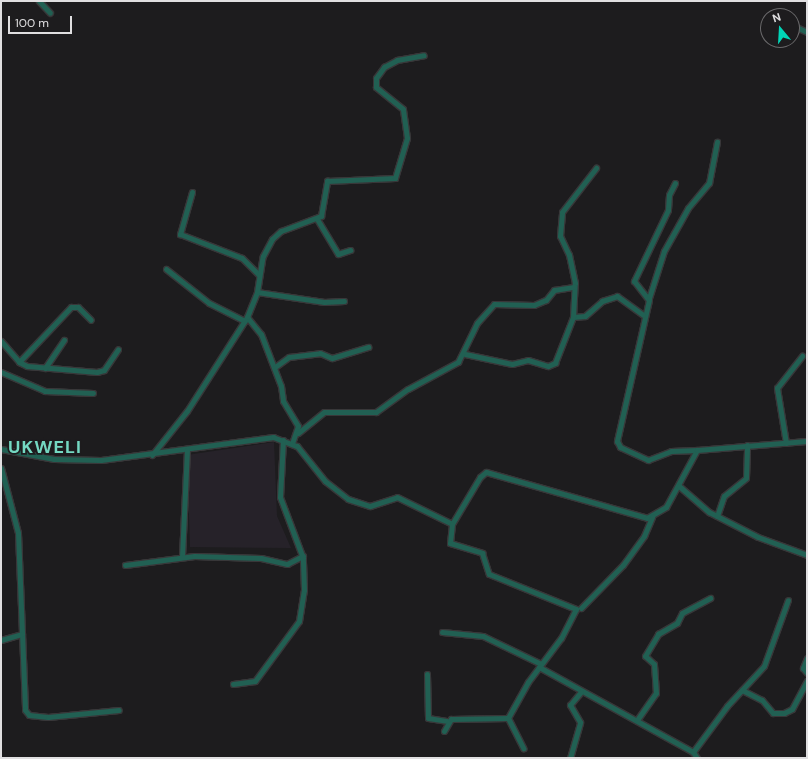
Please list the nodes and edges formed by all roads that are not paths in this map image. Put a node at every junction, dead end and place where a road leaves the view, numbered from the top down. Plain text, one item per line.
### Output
1 (39, 1) edge
2 (50, 13) dead end
3 (424, 55) dead end
4 (717, 142) dead end
5 (596, 168) dead end
6 (675, 183) dead end
7 (192, 192) dead end
8 (317, 219) junction
9 (350, 250) dead end
10 (166, 270) dead end
11 (258, 274) junction
12 (574, 287) junction
13 (257, 292) junction
14 (649, 298) junction
15 (344, 301) dead end
16 (643, 315) junction
17 (573, 317) junction
18 (246, 319) junction
19 (91, 320) dead end
20 (64, 340) dead end
21 (1, 341) edge
22 (368, 347) dead end
23 (118, 349) dead end
24 (465, 354) junction
25 (802, 356) dead end
26 (19, 362) junction
27 (275, 367) junction
28 (45, 368) junction
29 (1, 372) edge
30 (93, 393) dead end
31 (298, 433) junction
32 (283, 440) junction
33 (807, 441) edge
34 (292, 443) junction
35 (786, 443) junction
36 (747, 446) junction
37 (1, 449) edge
38 (187, 450) junction
39 (697, 450) junction
40 (152, 455) junction
41 (1, 468) edge
42 (679, 486) junction
43 (717, 516) junction
44 (652, 517) junction
45 (452, 524) junction
46 (807, 555) edge
47 (182, 556) junction
48 (303, 556) junction
49 (125, 565) dead end
50 (710, 598) dead end
51 (788, 600) dead end
52 (581, 608) dead end
53 (442, 632) dead end
54 (22, 634) junction
55 (1, 640) edge
56 (807, 658) edge
57 (540, 666) junction
58 (807, 673) edge
59 (427, 674) dead end
60 (807, 681) edge
61 (233, 684) dead end
62 (742, 690) junction
63 (581, 692) junction
64 (119, 710) dead end
65 (508, 718) junction
66 (637, 720) junction
67 (448, 722) junction
68 (444, 731) dead end
69 (523, 748) dead end
70 (693, 752) junction
71 (570, 758) edge
72 (697, 758) edge

1 - 2 street
3 - 8 street
4 - 14 street
5 - 12 street
6 - 14 street
7 - 11 street
8 - 9 street
8 - 11 street
10 - 18 street
11 - 13 street
12 - 17 street
12 - 24 street
13 - 15 street
13 - 18 street
14 - 16 street
16 - 17 street
16 - 39 street
17 - 24 street
18 - 27 street
18 - 40 street
19 - 26 street
20 - 28 street
21 - 26 street
22 - 27 street
23 - 28 street
24 - 31 street
25 - 35 street
26 - 28 street
27 - 31 street
29 - 30 street
31 - 34 street
32 - 34 street
32 - 38 street
32 - 48 street
33 - 35 street
34 - 45 street
35 - 36 street
36 - 39 street
36 - 43 street
37 - 40 street
38 - 40 street
38 - 47 street
39 - 42 street
41 - 54 street
42 - 43 street
42 - 44 street
43 - 46 street
44 - 45 street
44 - 52 street
45 - 57 street
47 - 48 street
47 - 49 street
48 - 61 street
50 - 66 street
51 - 62 street
53 - 57 street
54 - 55 street
54 - 64 street
56 - 58 street
57 - 63 street
57 - 65 street
59 - 67 street
60 - 62 street
62 - 70 street
63 - 66 street
63 - 71 street
65 - 67 street
65 - 69 street
66 - 70 street
67 - 68 street
70 - 72 street

